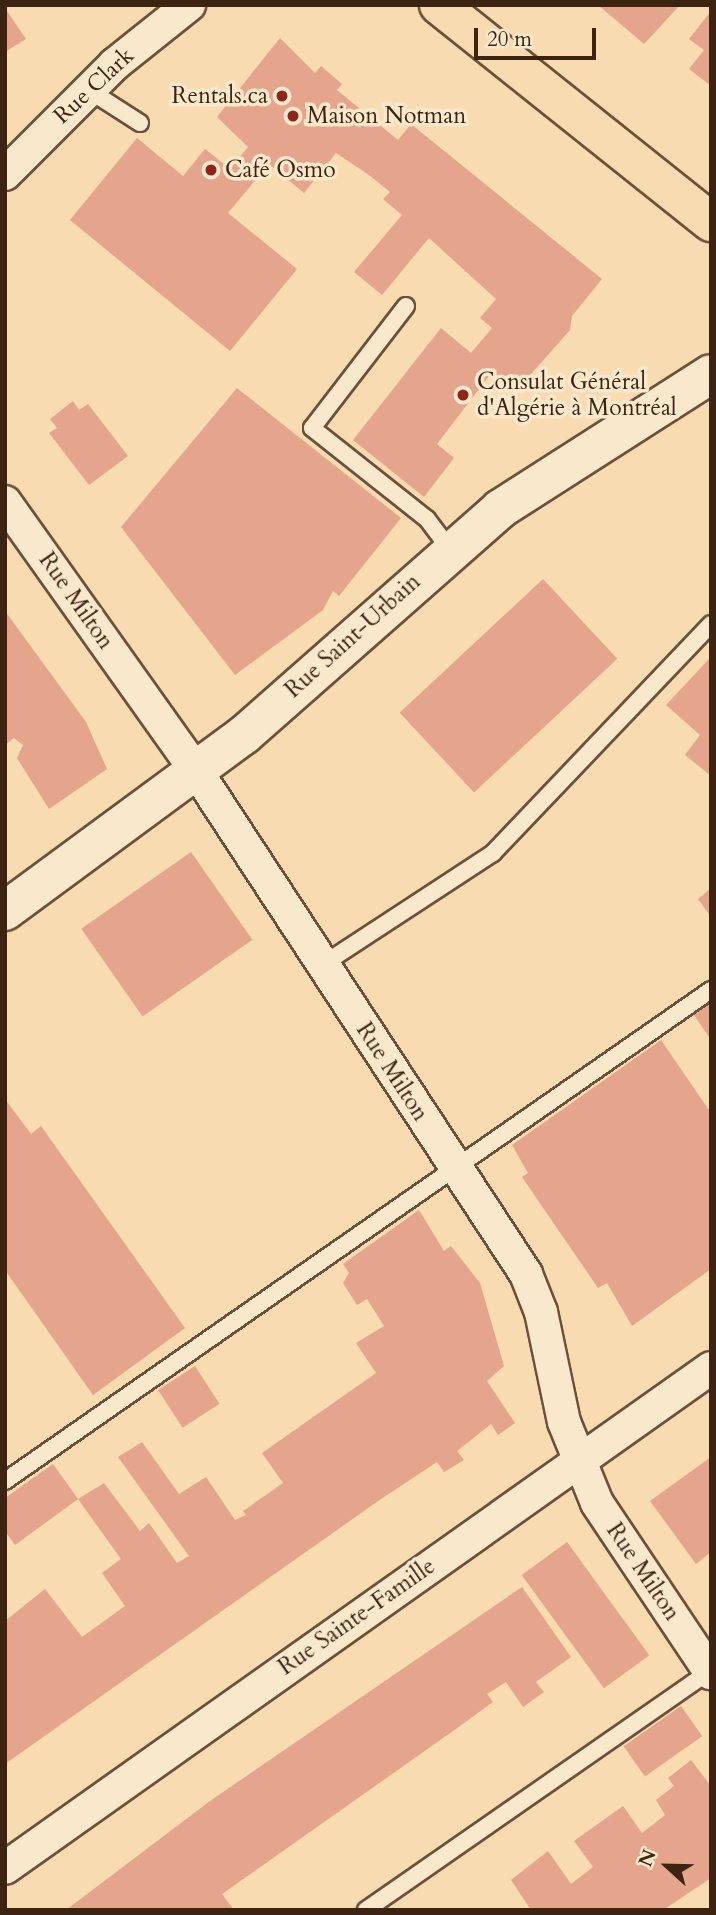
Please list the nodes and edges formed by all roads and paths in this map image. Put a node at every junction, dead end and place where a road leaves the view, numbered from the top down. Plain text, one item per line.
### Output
1 (189, 5) edge
2 (439, 5) edge
3 (87, 89) junction
4 (140, 123) dead end
5 (5, 174) edge
6 (711, 222) edge
7 (407, 306) dead end
8 (711, 374) edge
9 (5, 502) edge
10 (450, 549) junction
11 (711, 624) edge
12 (197, 772) junction
13 (5, 911) edge
14 (322, 965) junction
15 (711, 990) edge
16 (457, 1172) junction
17 (711, 1368) edge
18 (579, 1460) junction
19 (5, 1481) edge
20 (710, 1672) edge
21 (5, 1868) edge
22 (366, 1910) edge

1 - 3 street, Rue Clark
2 - 6 main road
3 - 4 lane
3 - 5 street, Rue Clark
7 - 10 lane
8 - 10 main road, Rue Saint-Urbain
9 - 12 street, Rue Milton
10 - 12 main road, Rue Saint-Urbain
11 - 14 lane
12 - 13 main road, Rue Saint-Urbain
12 - 14 street, Rue Milton
14 - 16 street, Rue Milton
15 - 16 lane
16 - 18 street, Rue Milton
16 - 19 lane
17 - 18 street, Rue Sainte-Famille
18 - 20 street, Rue Milton
18 - 21 street, Rue Sainte-Famille
20 - 22 lane

